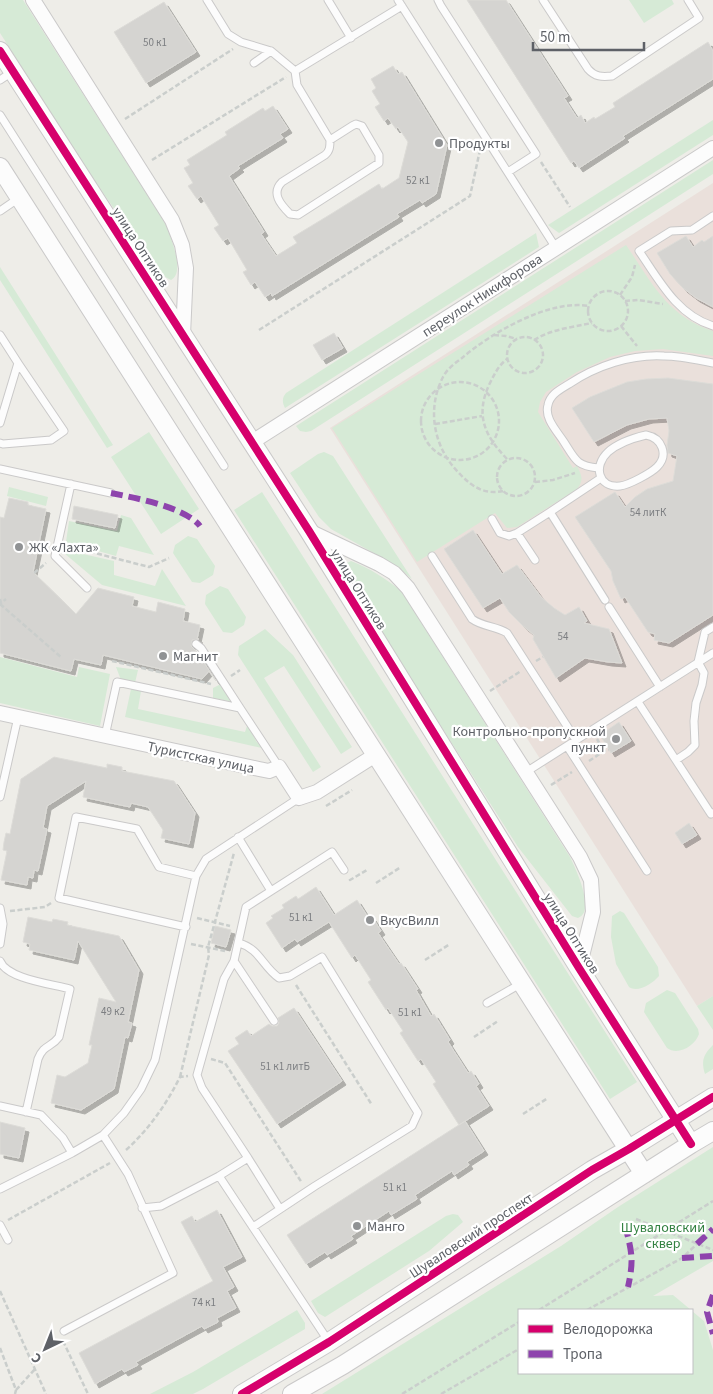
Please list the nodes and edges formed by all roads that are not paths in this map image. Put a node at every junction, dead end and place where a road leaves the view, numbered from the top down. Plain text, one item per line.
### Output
1 (33, 0) edge
2 (207, 0) edge
3 (328, 0) edge
4 (438, 0) edge
5 (543, 0) edge
6 (688, 0) edge
7 (400, 3) edge
8 (351, 38) junction
9 (0, 51) edge
10 (271, 51) junction
11 (254, 63) dead end
12 (295, 71) junction
13 (6, 76) edge
14 (0, 115) edge
15 (330, 140) junction
16 (713, 148) edge
17 (0, 167) edge
18 (508, 172) junction
19 (20, 198) junction
20 (0, 211) edge
21 (713, 216) edge
22 (556, 248) junction
23 (713, 326) edge
24 (0, 335) edge
25 (183, 335) junction
26 (18, 363) junction
27 (713, 363) edge
28 (0, 423) edge
29 (252, 442) junction
30 (0, 443) edge
31 (224, 466) dead end
32 (598, 468) junction
33 (0, 470) edge
34 (601, 478) junction
35 (71, 484) junction
36 (111, 493) dead end
37 (550, 512) junction
38 (492, 519) dead end
39 (309, 531) junction
40 (518, 533) junction
41 (432, 556) dead end
42 (535, 560) dead end
43 (87, 588) dead end
44 (605, 600) dead end
45 (609, 607) dead end
46 (713, 627) edge
47 (196, 644) dead end
48 (713, 653) edge
49 (698, 662) junction
50 (660, 687) junction
51 (638, 702) junction
52 (240, 708) junction
53 (0, 713) edge
54 (18, 717) junction
55 (105, 736) junction
56 (576, 740) junction
57 (567, 746) junction
58 (377, 754) junction
59 (676, 760) junction
60 (279, 768) junction
61 (526, 772) junction
62 (0, 797) edge
63 (299, 798) junction
64 (712, 815) edge
65 (238, 837) junction
66 (344, 870) dead end
67 (648, 872) dead end
68 (196, 876) junction
69 (271, 891) junction
70 (1, 910) edge
71 (186, 927) junction
72 (239, 943) junction
73 (0, 944) edge
74 (235, 957) junction
75 (0, 961) edge
76 (579, 968) junction
77 (522, 982) junction
78 (487, 1003) dead end
79 (274, 1021) dead end
80 (713, 1097) edge
81 (0, 1106) edge
82 (26, 1112) junction
83 (676, 1120) junction
84 (713, 1131) edge
85 (103, 1135) junction
86 (691, 1144) junction
87 (629, 1149) junction
88 (72, 1153) junction
89 (248, 1158) junction
90 (644, 1174) junction
91 (219, 1176) junction
92 (0, 1189) edge
93 (142, 1208) junction
94 (280, 1209) junction
95 (0, 1225) edge
96 (253, 1227) junction
97 (8, 1240) dead end
98 (64, 1331) road end
99 (330, 1342) junction
100 (242, 1394) edge
101 (292, 1394) edge

1 - 25 street
2 - 10 lane
3 - 8 lane
4 - 18 lane
5 - 6 lane
7 - 8 lane
7 - 18 lane
8 - 12 lane
9 - 13 street, улица Оптиков
10 - 11 lane
10 - 12 lane
12 - 15 lane
13 - 25 street, улица Оптиков
14 - 31 lane
15 - 15 lane
16 - 22 street, переулок Никифорова
17 - 19 street
18 - 22 lane
19 - 20 lane
19 - 58 street
21 - 23 lane
22 - 29 street, переулок Никифорова
24 - 26 lane
25 - 29 street, улица Оптиков
26 - 28 lane
26 - 30 lane
27 - 32 lane
29 - 39 street, улица Оптиков
32 - 34 lane
32 - 34 lane
33 - 35 lane
34 - 37 lane
35 - 36 lane
35 - 43 lane
37 - 40 lane
37 - 44 lane
38 - 40 lane
39 - 61 street
39 - 76 street, улица Оптиков
40 - 42 lane
41 - 56 lane
45 - 50 lane
46 - 49 lane
47 - 52 lane
48 - 49 lane
49 - 50 lane
49 - 59 lane
50 - 51 lane
51 - 56 lane
51 - 59 lane
52 - 55 lane
52 - 60 lane
53 - 54 street, Туристская улица
54 - 55 street, Туристская улица
54 - 62 lane
55 - 60 street, Туристская улица
56 - 57 lane
57 - 61 lane
57 - 67 lane
58 - 63 street
58 - 77 street
59 - 64 lane
60 - 63 street
61 - 76 street
63 - 65 lane
65 - 68 lane
65 - 69 lane
66 - 69 lane
68 - 71 lane
68 - 71 lane
69 - 72 lane
70 - 73 lane
71 - 85 lane
72 - 74 lane
72 - 94 lane
74 - 79 lane
74 - 89 lane
75 - 82 lane
76 - 83 street, улица Оптиков
77 - 78 lane
77 - 87 street
80 - 83 street, Шуваловский проспект
81 - 82 lane
82 - 88 lane
83 - 86 street, улица Оптиков
83 - 87 street, Шуваловский проспект
84 - 86 street
85 - 88 lane
85 - 93 lane
86 - 90 street
87 - 90 street
87 - 99 street, Шуваловский проспект
88 - 92 lane
89 - 91 lane
89 - 94 lane
90 - 101 street
91 - 93 lane
91 - 96 lane
93 - 98 lane
94 - 96 lane
95 - 97 lane
96 - 99 lane
99 - 100 street, Шуваловский проспект

